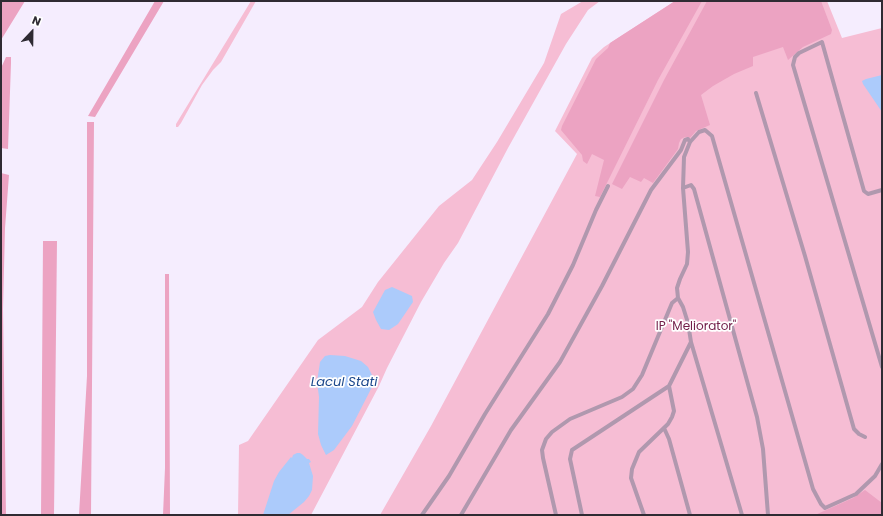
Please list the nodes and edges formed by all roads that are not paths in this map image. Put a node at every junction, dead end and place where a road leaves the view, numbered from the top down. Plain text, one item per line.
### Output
1 (756, 93) dead end
2 (690, 142) junction
3 (608, 186) dead end
4 (683, 188) junction
5 (882, 190) edge
6 (678, 298) junction
7 (691, 342) junction
8 (882, 367) edge
9 (669, 386) junction
10 (664, 428) junction
11 (864, 437) dead end
12 (882, 464) edge
13 (422, 515) edge
14 (461, 515) edge
15 (556, 515) edge
16 (582, 515) edge
17 (644, 515) edge
18 (690, 515) edge
19 (742, 515) edge
20 (768, 515) edge

1 - 11 street
2 - 4 street
2 - 12 street
2 - 14 street
3 - 13 street
4 - 6 street
4 - 20 street
5 - 8 street
6 - 7 street
6 - 15 street
7 - 9 street
7 - 19 street
9 - 10 street
9 - 16 street
10 - 17 street
10 - 18 street

